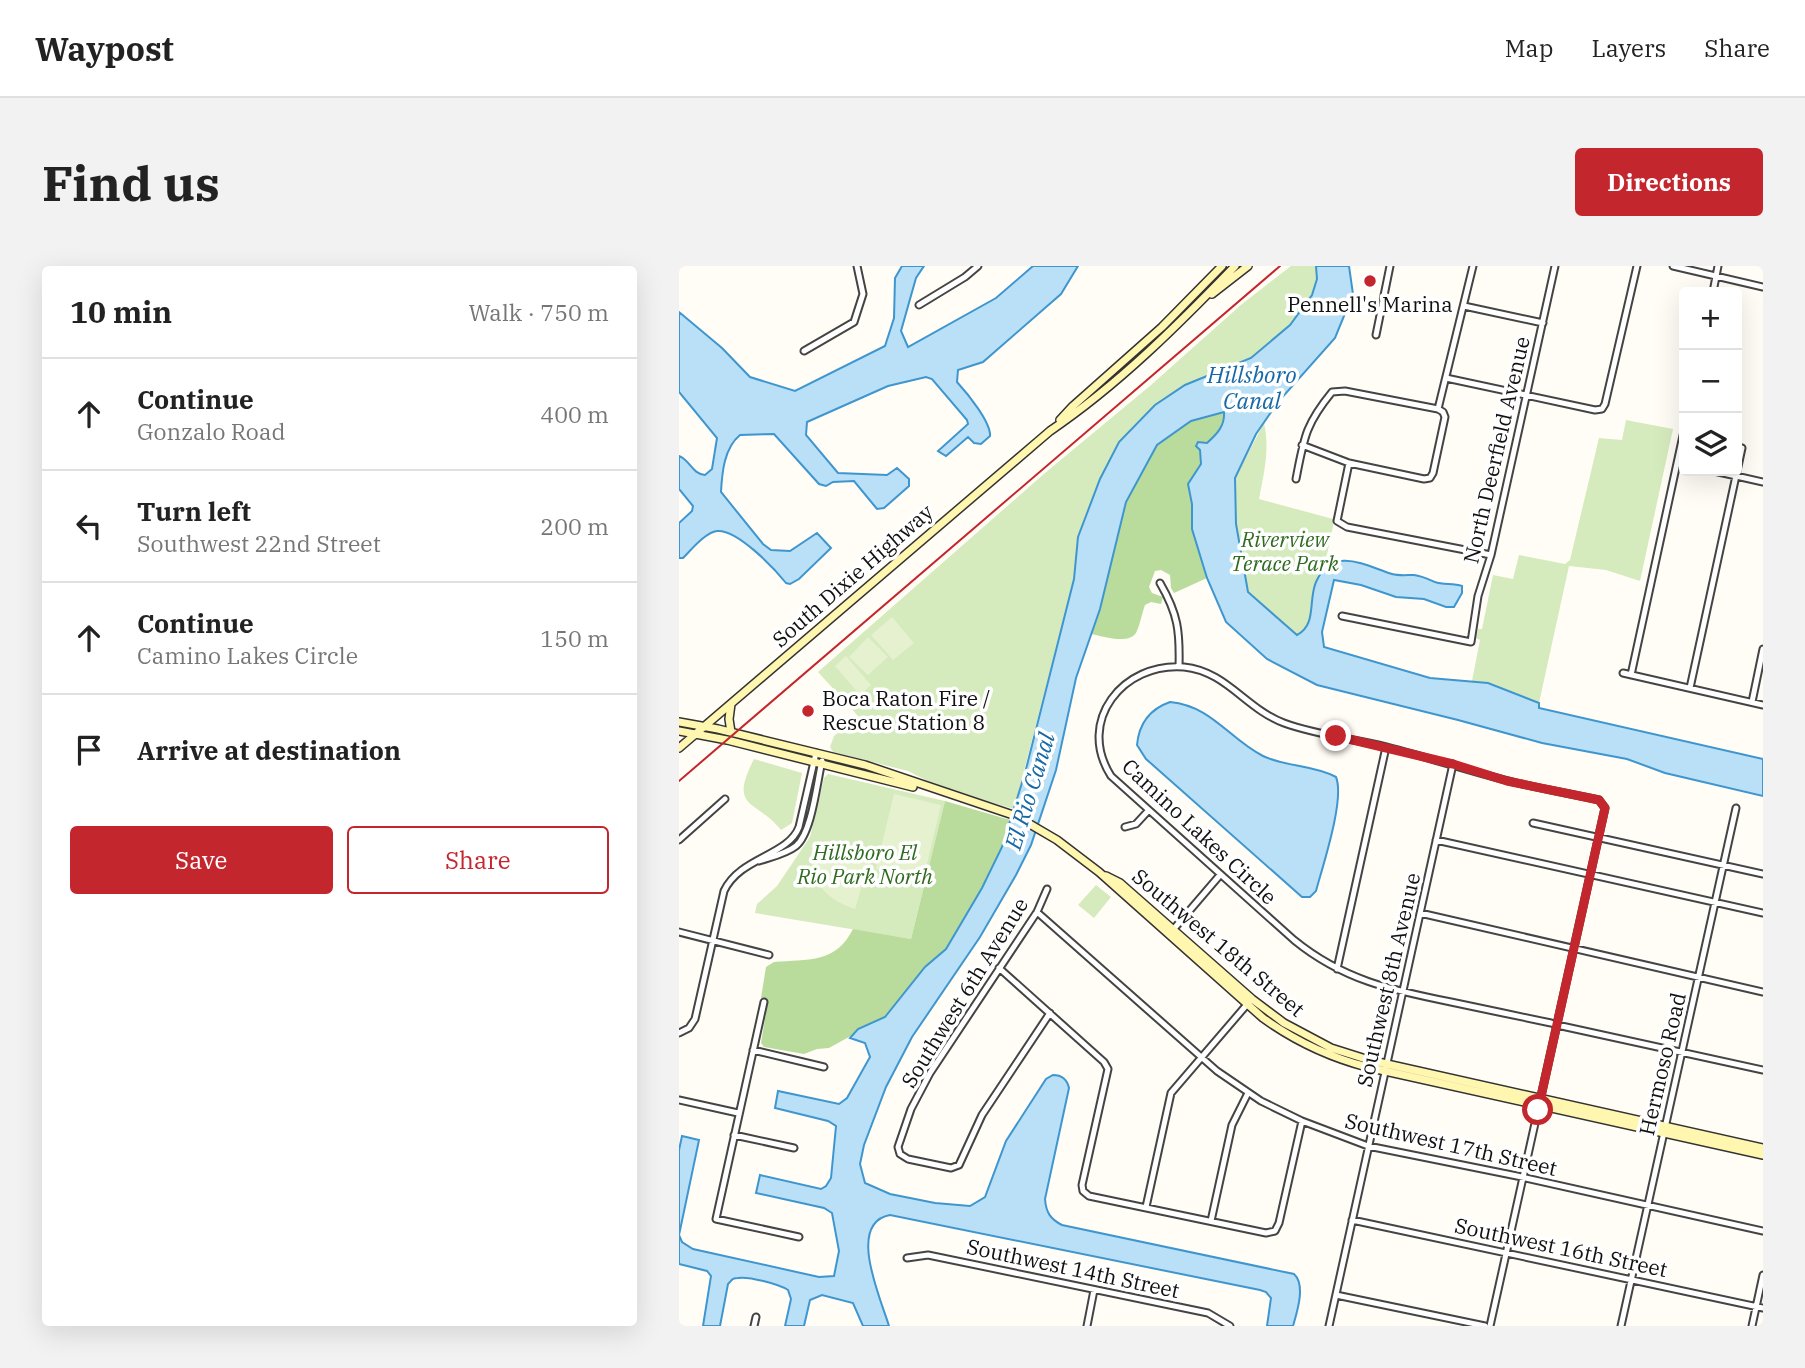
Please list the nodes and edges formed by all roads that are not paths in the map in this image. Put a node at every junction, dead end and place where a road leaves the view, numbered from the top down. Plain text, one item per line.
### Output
1 (857, 266) edge
2 (978, 266) edge
3 (1222, 266) edge
4 (1235, 266) edge
5 (1248, 266) edge
6 (1391, 266) edge
7 (1473, 266) edge
8 (1555, 266) edge
9 (1637, 266) edge
10 (1673, 266) edge
11 (1718, 266) edge
12 (1716, 276) junction
13 (1204, 285) junction
14 (1714, 287) edge
15 (1763, 287) edge
16 (1200, 302) junction
17 (919, 304) dead end
18 (1464, 306) junction
19 (1543, 323) junction
20 (1376, 335) dead end
21 (804, 351) dead end
22 (1447, 378) junction
23 (1527, 396) junction
24 (1438, 409) junction
25 (1051, 431) junction
26 (1302, 445) junction
27 (1349, 463) junction
28 (1679, 471) edge
29 (1737, 476) joint
30 (1296, 479) dead end
31 (1763, 482) edge
32 (1491, 555) junction
33 (1160, 583) dead end
34 (1342, 616) dead end
35 (1763, 649) edge
36 (1179, 667) junction
37 (1623, 673) dead end
38 (1631, 674) junction
39 (1690, 688) junction
40 (1752, 702) junction
41 (732, 704) junction
42 (1763, 705) edge
43 (679, 722) edge
44 (705, 726) junction
45 (679, 731) edge
46 (731, 732) junction
47 (697, 734) junction
48 (1386, 747) junction
49 (679, 748) edge
50 (819, 759) junction
51 (1453, 764) junction
52 (725, 799) dead end
53 (1736, 808) dead end
54 (1148, 811) junction
55 (1533, 823) dead end
56 (1125, 827) dead end
57 (1598, 837) junction
58 (1436, 839) junction
59 (679, 840) edge
60 (788, 842) junction
61 (792, 849) junction
62 (774, 853) junction
63 (1723, 866) junction
64 (1763, 874) edge
65 (1220, 875) junction
66 (1590, 875) junction
67 (1047, 889) dead end
68 (1715, 903) junction
69 (1037, 912) junction
70 (1420, 913) junction
71 (1763, 913) edge
72 (679, 932) edge
73 (1171, 932) junction
74 (712, 941) junction
75 (1573, 950) junction
76 (769, 955) dead end
77 (999, 968) junction
78 (1337, 969) junction
79 (1698, 977) junction
80 (1403, 992) junction
81 (1763, 992) edge
82 (764, 1002) dead end
83 (1250, 1002) junction
84 (1050, 1013) junction
85 (1557, 1025) junction
86 (679, 1033) edge
87 (753, 1051) junction
88 (1682, 1052) junction
89 (1201, 1057) junction
90 (824, 1067) dead end
91 (1385, 1068) junction
92 (1763, 1070) edge
93 (1248, 1093) junction
94 (679, 1100) edge
95 (1540, 1102) junction
96 (738, 1113) junction
97 (1302, 1121) junction
98 (1664, 1129) junction
99 (734, 1135) junction
100 (1369, 1146) junction
101 (794, 1147) dead end
102 (1763, 1147) edge
103 (1763, 1154) edge
104 (1523, 1178) junction
105 (1647, 1206) junction
106 (1146, 1208) junction
107 (1352, 1220) junction
108 (1211, 1221) junction
109 (1763, 1231) edge
110 (799, 1237) dead end
111 (1507, 1251) junction
112 (907, 1258) dead end
113 (1763, 1275) edge
114 (1631, 1279) junction
115 (1094, 1290) junction
116 (1336, 1295) junction
117 (1760, 1307) edge
118 (756, 1317) dead end
119 (754, 1326) edge
120 (1087, 1326) edge
121 (1230, 1326) edge
122 (1329, 1326) edge
123 (1487, 1326) edge
124 (1621, 1326) edge
125 (1752, 1326) edge

1 - 21 street
2 - 17 street
3 - 13 main road, South Dixie Highway
4 - 16 main road
5 - 16 main road
6 - 20 street
7 - 18 street
8 - 19 street, North Deerfield Avenue
9 - 23 street
10 - 12 street
11 - 12 street
12 - 14 street
12 - 15 street
13 - 16 main road
13 - 25 main road, South Dixie Highway
16 - 25 main road, South Dixie Highway
18 - 19 street
18 - 22 street
19 - 23 street, North Deerfield Avenue
22 - 23 street
22 - 24 street
23 - 32 street, North Deerfield Avenue
24 - 26 street
24 - 27 street
25 - 41 main road, South Dixie Highway
26 - 27 street
26 - 30 street
27 - 32 street
28 - 38 street
29 - 31 street
29 - 39 street
32 - 34 street, North Deerfield Avenue
33 - 36 street
35 - 40 street
36 - 48 street, Camino Lakes Circle
36 - 54 street, Camino Lakes Circle
37 - 38 street
38 - 39 street
39 - 40 street
40 - 42 street
41 - 44 main road, South Dixie Highway
41 - 46 main road
43 - 44 main road, Southwest 18th Street
44 - 46 main road, Southwest 18th Street
44 - 47 main road, South Dixie Highway
45 - 47 main road, Southwest 18th Street
46 - 50 main road, Southwest 18th Street
47 - 49 main road, South Dixie Highway
47 - 50 main road, Southwest 18th Street
48 - 51 street, Camino Lakes Circle
48 - 78 street
50 - 60 street
50 - 61 street
50 - 73 main road, Southwest 18th Street
51 - 57 street, Camino Lakes Circle
51 - 58 street, Southwest 8th Avenue
52 - 59 street
53 - 63 street, Hermoso Road
54 - 56 street
54 - 65 street, Camino Lakes Circle
55 - 57 street
57 - 63 street
57 - 66 street
58 - 66 street
58 - 70 street, Southwest 8th Avenue
60 - 61 street
60 - 62 street
61 - 62 street
62 - 74 street
63 - 64 street
63 - 68 street, Hermoso Road
65 - 73 street
65 - 78 street, Camino Lakes Circle
66 - 68 street
66 - 75 street
67 - 69 street, Southwest 6th Avenue
68 - 71 street
68 - 79 street, Hermoso Road
69 - 77 street, Southwest 6th Avenue
69 - 89 street, Southwest 17th Street
70 - 75 street
70 - 80 street, Southwest 8th Avenue
72 - 74 street
73 - 83 main road, Southwest 18th Street
74 - 76 street
74 - 86 street
75 - 79 street
75 - 85 street
77 - 84 street
77 - 84 street, Southwest 6th Avenue
78 - 80 street, Camino Lakes Circle
79 - 81 street
79 - 88 street, Hermoso Road
80 - 85 street, Camino Lakes Circle
80 - 91 street, Southwest 8th Avenue
82 - 87 street
83 - 89 street
83 - 91 main road, Southwest 18th Street
84 - 106 street
85 - 88 street, Camino Lakes Circle
85 - 95 street
87 - 90 street
87 - 96 street
88 - 92 street, Camino Lakes Circle
88 - 98 street, Hermoso Road
89 - 93 street, Southwest 17th Street
89 - 106 street
91 - 95 main road, Southwest 18th Street
91 - 100 street, Southwest 8th Avenue
93 - 97 street, Southwest 17th Street
93 - 108 street
94 - 96 street
95 - 98 main road, Southwest 18th Street
95 - 104 street
96 - 99 street
97 - 100 street, Southwest 17th Street
97 - 108 street
98 - 102 main road, Southwest 18th Street
98 - 103 main road, Southwest 18th Street
98 - 105 street, Hermoso Road
99 - 101 street
99 - 110 street
100 - 104 street, Southwest 17th Street
100 - 107 street, Southwest 8th Avenue
104 - 105 street, Southwest 17th Street
104 - 111 street
105 - 109 street, Southwest 17th Street
105 - 114 street, Hermoso Road
106 - 108 street
107 - 111 street, Southwest 16th Street
107 - 116 street, Southwest 8th Avenue
111 - 114 street, Southwest 16th Street
111 - 123 street
112 - 115 street, Southwest 14th Street
113 - 117 street
114 - 117 street, Southwest 16th Street
114 - 124 street, Hermoso Road
115 - 120 street
115 - 121 street, Southwest 14th Street
116 - 122 street, Southwest 8th Avenue
116 - 123 street
117 - 125 street
118 - 119 street

